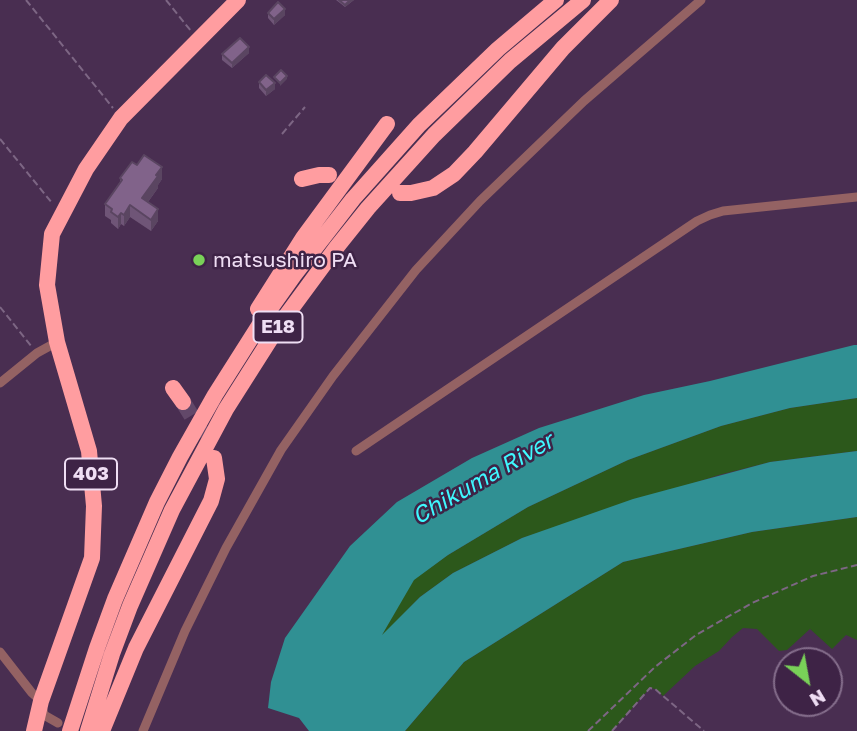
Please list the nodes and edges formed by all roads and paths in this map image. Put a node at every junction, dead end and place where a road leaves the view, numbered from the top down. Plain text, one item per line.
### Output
1 (26, 0) edge
2 (166, 0) edge
3 (238, 0) edge
4 (556, 0) edge
5 (583, 0) edge
6 (611, 0) edge
7 (701, 0) edge
8 (199, 40) junction
9 (305, 107) dead end
10 (121, 118) junction
11 (387, 124) dead end
12 (282, 134) dead end
13 (0, 139) edge
14 (329, 175) dead end
15 (302, 179) dead end
16 (400, 193) dead end
17 (857, 197) edge
18 (61, 215) junction
19 (0, 307) edge
20 (57, 342) junction
21 (37, 353) junction
22 (0, 383) edge
23 (173, 388) dead end
24 (183, 402) tunnel mouth
25 (356, 451) dead end
26 (180, 457) junction
27 (214, 458) dead end
28 (857, 565) edge
29 (0, 652) edge
30 (41, 701) junction
31 (64, 727) edge
32 (34, 731) edge
33 (88, 731) edge
34 (102, 731) edge
35 (143, 731) edge
36 (589, 731) edge
37 (612, 731) edge
38 (704, 731) edge

1 - 10 path
2 - 8 path
3 - 8 highway, 403
4 - 26 highway, E18
5 - 33 highway, E18
6 - 16 highway
7 - 35 street
8 - 10 highway, 403
9 - 12 path
10 - 18 highway, 403
11 - 26 highway
13 - 18 path
14 - 15 highway
17 - 25 street
18 - 20 highway, 403
19 - 21 path
20 - 21 street
20 - 30 highway, 403
21 - 22 street
23 - 24 highway
26 - 31 highway, E18
27 - 34 highway
28 - 36 path
29 - 30 street
30 - 31 street
30 - 32 highway, 403
37 - 38 path

